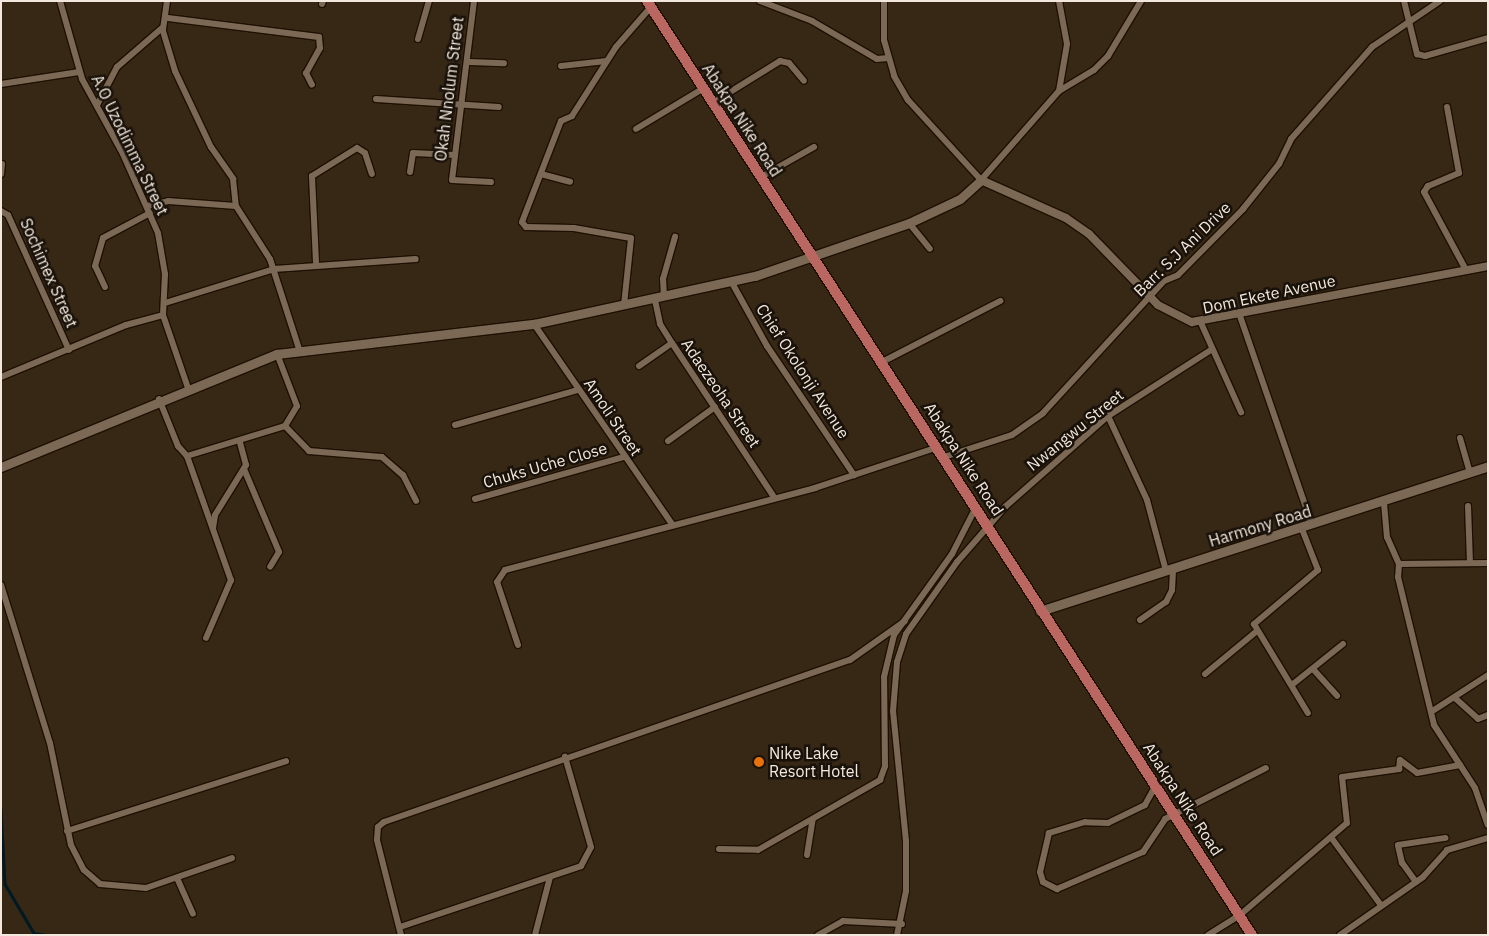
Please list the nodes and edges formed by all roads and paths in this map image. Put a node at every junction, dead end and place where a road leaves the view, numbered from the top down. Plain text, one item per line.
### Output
1 (60, 1) edge
2 (167, 1) edge
3 (429, 1) edge
4 (474, 1) edge
5 (760, 1) edge
6 (884, 1) edge
7 (1059, 1) edge
8 (1141, 1) edge
9 (1404, 1) edge
10 (1440, 1) edge
11 (648, 4) edge
12 (168, 18) junction
13 (1408, 22) junction
14 (162, 28) junction
15 (1488, 38) edge
16 (418, 39) dead end
17 (888, 58) junction
18 (606, 61) junction
19 (469, 62) junction
20 (504, 63) dead end
21 (561, 66) dead end
22 (79, 72) junction
23 (804, 82) dead end
24 (1, 84) edge
25 (312, 85) dead end
26 (704, 88) junction
27 (1059, 91) junction
28 (376, 99) dead end
29 (714, 102) junction
30 (460, 104) junction
31 (97, 105) junction
32 (499, 106) dead end
33 (1447, 107) dead end
34 (636, 129) dead end
35 (814, 147) dead end
36 (455, 155) junction
37 (2, 164) edge
38 (410, 172) dead end
39 (1, 174) edge
40 (372, 174) dead end
41 (541, 174) junction
42 (761, 177) junction
43 (981, 180) junction
44 (491, 182) dead end
45 (570, 182) dead end
46 (147, 206) junction
47 (236, 206) junction
48 (1, 212) edge
49 (150, 214) junction
50 (909, 224) junction
51 (674, 237) dead end
52 (930, 249) dead end
53 (813, 257) junction
54 (416, 259) dead end
55 (316, 262) junction
56 (1488, 266) edge
57 (1465, 268) junction
58 (274, 269) junction
59 (731, 281) junction
60 (105, 287) dead end
61 (664, 297) junction
62 (1150, 298) junction
63 (654, 300) junction
64 (1000, 301) dead end
65 (165, 303) junction
66 (624, 305) junction
67 (163, 315) junction
68 (1240, 316) junction
69 (1201, 323) junction
70 (534, 324) junction
71 (672, 343) junction
72 (299, 349) junction
73 (69, 350) junction
74 (1212, 350) junction
75 (277, 354) junction
76 (884, 361) junction
77 (639, 366) dead end
78 (1, 377) edge
79 (188, 388) junction
80 (578, 390) junction
81 (159, 399) junction
82 (715, 407) junction
83 (1241, 412) dead end
84 (1108, 416) junction
85 (455, 424) dead end
86 (285, 426) junction
87 (1460, 438) dead end
88 (668, 441) dead end
89 (240, 442) junction
90 (937, 447) junction
91 (187, 456) junction
92 (623, 457) junction
93 (944, 458) junction
94 (1488, 466) edge
95 (1, 467) edge
96 (244, 469) junction
97 (1470, 473) junction
98 (854, 475) junction
99 (774, 497) junction
100 (475, 499) dead end
101 (416, 501) dead end
102 (1384, 503) junction
103 (1468, 506) dead end
104 (672, 524) junction
105 (990, 526) junction
106 (1312, 526) junction
107 (213, 529) junction
108 (1302, 529) junction
109 (1470, 563) junction
110 (1399, 564) junction
111 (1488, 564) edge
112 (270, 567) dead end
113 (1170, 570) junction
114 (1, 585) edge
115 (1040, 611) junction
116 (1140, 620) dead end
117 (906, 621) junction
118 (1256, 631) junction
119 (206, 638) dead end
120 (1343, 644) dead end
121 (518, 645) dead end
122 (1313, 669) junction
123 (1205, 674) dead end
124 (1488, 676) edge
125 (1293, 684) junction
126 (1337, 696) dead end
127 (1455, 698) junction
128 (1434, 710) junction
129 (1308, 713) dead end
130 (1488, 715) edge
131 (565, 757) junction
132 (286, 761) dead end
133 (1460, 765) junction
134 (1266, 768) dead end
135 (1156, 785) junction
136 (1177, 817) junction
137 (813, 819) junction
138 (1488, 826) edge
139 (67, 831) junction
140 (1445, 838) dead end
141 (1488, 838) edge
142 (1333, 840) junction
143 (718, 849) dead end
144 (808, 855) dead end
145 (232, 858) dead end
146 (550, 877) junction
147 (177, 878) junction
148 (1416, 882) junction
149 (1381, 905) junction
150 (193, 914) dead end
151 (1240, 916) junction
152 (902, 924) junction
153 (400, 927) junction
154 (401, 935) edge
155 (535, 935) edge
156 (818, 935) edge
157 (897, 935) edge
158 (1208, 935) edge
159 (1252, 935) edge
160 (1340, 935) edge

1 - 22 street, A.O Uzodimma Street
2 - 12 street
3 - 16 street
4 - 19 street, Okah Nnolum Street
5 - 17 street
6 - 17 street
7 - 27 street
8 - 27 street
9 - 13 street
10 - 13 street, Barr. S.J Ani Drive
11 - 18 street
11 - 26 main road, Abakpa Nike Road
12 - 14 street
12 - 25 street
13 - 15 street
13 - 62 street, Barr. S.J Ani Drive
14 - 31 street
14 - 47 street
17 - 43 street
18 - 21 street
18 - 41 street
19 - 20 street
19 - 30 street, Okah Nnolum Street
22 - 24 street
22 - 31 street, A.O Uzodimma Street
23 - 29 street
26 - 29 main road, Abakpa Nike Road
26 - 34 street
27 - 43 street
28 - 30 street
29 - 42 main road, Abakpa Nike Road
30 - 32 street
30 - 36 street, Okah Nnolum Street
31 - 46 street, A.O Uzodimma Street
33 - 57 street
35 - 42 street
36 - 38 street
36 - 44 street, Okah Nnolum Street
37 - 39 street
40 - 55 street
41 - 45 street
41 - 66 street
42 - 53 main road, Abakpa Nike Road
43 - 50 main road
43 - 62 street, Dom Ekete Avenue
46 - 47 street
46 - 49 street, A.O Uzodimma Street
47 - 58 street
48 - 73 street, Sochimex Street
49 - 60 street
49 - 65 street, A.O Uzodimma Street
50 - 52 street
50 - 53 main road
51 - 61 street
53 - 59 main road
53 - 76 main road, Abakpa Nike Road
54 - 55 street
55 - 58 street
56 - 57 street, Dom Ekete Avenue
57 - 68 street, Dom Ekete Avenue
58 - 65 street
58 - 72 street
59 - 61 main road
59 - 98 street, Chief Okolonji Avenue
61 - 63 main road
62 - 69 street, Dom Ekete Avenue
62 - 93 street, Barr. S.J Ani Drive
63 - 66 main road
63 - 71 street, Adaezeoha Street
64 - 76 street
65 - 67 street, A.O Uzodimma Street
66 - 70 main road
67 - 73 street
67 - 79 street, A.O Uzodimma Street
68 - 69 street, Dom Ekete Avenue
68 - 106 street
69 - 74 street
70 - 72 main road
70 - 80 street, Amoli Street
71 - 77 street
71 - 82 street, Adaezeoha Street
72 - 75 main road
73 - 78 street
74 - 83 street
74 - 84 street, Nwangwu Street
75 - 79 main road
75 - 86 street
76 - 90 main road, Abakpa Nike Road
79 - 81 main road
80 - 85 street
80 - 92 street, Amoli Street
81 - 91 street
81 - 95 main road
82 - 88 street
82 - 99 street, Adaezeoha Street
84 - 105 street, Nwangwu Street
84 - 113 street
86 - 89 street
86 - 101 street
87 - 97 street
89 - 91 street
89 - 96 street
90 - 93 main road, Abakpa Nike Road
90 - 98 street
90 - 117 street
91 - 107 street
92 - 100 street, Chuks Uche Close
92 - 104 street, Amoli Street
93 - 105 main road, Abakpa Nike Road
94 - 97 main road, Harmony Road
96 - 107 street
96 - 112 street
97 - 102 main road, Harmony Road
98 - 99 street
99 - 104 street
102 - 106 main road, Harmony Road
102 - 110 street
103 - 109 street
104 - 121 street
105 - 115 main road, Abakpa Nike Road
105 - 152 street, Nwangwu Street
106 - 108 main road, Harmony Road
107 - 119 street
108 - 113 main road, Harmony Road
108 - 118 street
109 - 110 street
109 - 111 street
110 - 128 street
113 - 115 main road, Harmony Road
113 - 116 street
114 - 139 street
115 - 135 main road, Abakpa Nike Road
117 - 131 street
117 - 137 street
118 - 123 street
118 - 125 street
120 - 122 street
122 - 125 street
122 - 126 street
124 - 127 street
125 - 129 street
127 - 128 street
127 - 130 street
128 - 133 street
131 - 146 street
131 - 153 street
132 - 139 street
133 - 138 street
133 - 142 street
134 - 136 street
135 - 136 main road, Abakpa Nike Road
135 - 136 street
136 - 151 main road, Abakpa Nike Road
137 - 143 street
137 - 144 street
139 - 147 street
140 - 148 street
141 - 148 street
142 - 149 street
142 - 151 street
145 - 147 street
146 - 153 street
146 - 155 street
147 - 150 street
148 - 149 street
149 - 160 street
151 - 158 street
151 - 159 main road, Abakpa Nike Road
152 - 156 street
152 - 157 street
153 - 154 street

